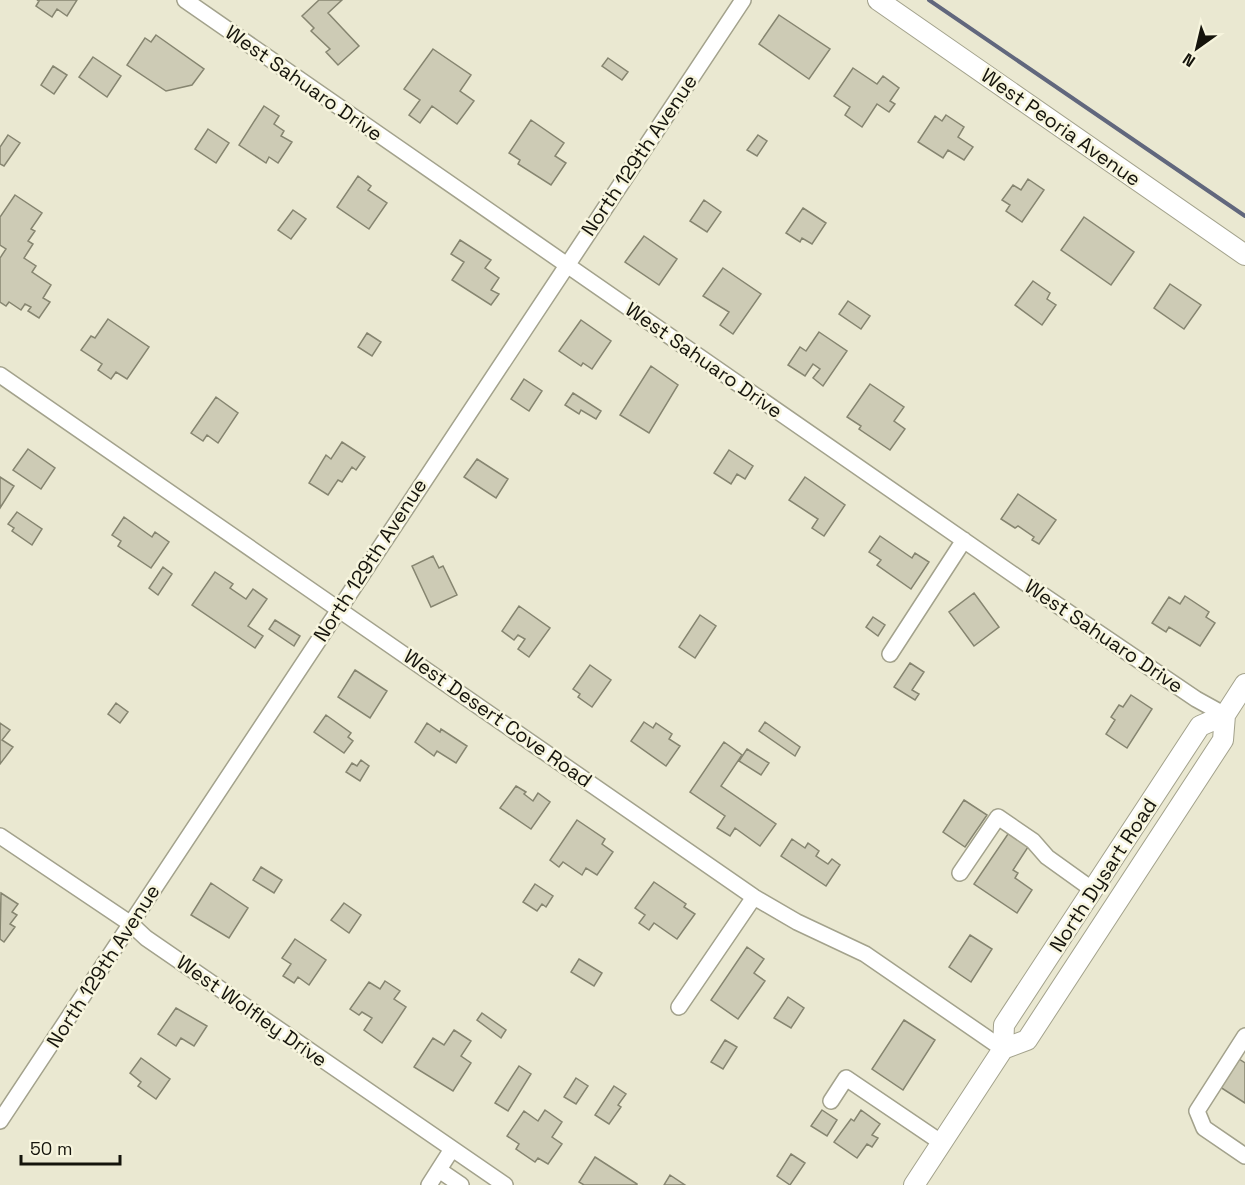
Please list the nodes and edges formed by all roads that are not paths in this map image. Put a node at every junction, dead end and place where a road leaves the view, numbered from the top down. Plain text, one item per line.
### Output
1 (185, 0) edge
2 (742, 0) edge
3 (878, 0) edge
4 (1245, 255) edge
5 (566, 265) junction
6 (0, 375) edge
7 (964, 540) junction
8 (339, 608) junction
9 (890, 654) dead end
10 (1245, 684) edge
11 (1225, 715) junction
12 (0, 836) edge
13 (960, 873) dead end
14 (1093, 890) junction
15 (754, 897) junction
16 (131, 924) junction
17 (678, 1007) dead end
18 (1245, 1036) edge
19 (1003, 1049) junction
20 (831, 1101) dead end
21 (0, 1121) edge
22 (942, 1143) junction
23 (452, 1149) junction
24 (1245, 1156) edge
25 (439, 1170) junction
26 (497, 1183) edge
27 (429, 1185) edge
28 (461, 1185) edge
29 (914, 1185) edge

1 - 5 street, West Sahuaro Drive
2 - 5 street, North 129th Avenue
3 - 4 main road, West Peoria Avenue
5 - 7 street, West Sahuaro Drive
5 - 8 street, North 129th Avenue
6 - 8 street, West Desert Cove Road
7 - 9 street
7 - 11 street, West Sahuaro Drive
8 - 15 street, West Desert Cove Road
8 - 16 street, North 129th Avenue
10 - 11 main road, North Dysart Road
11 - 14 main road, North Dysart Road
11 - 19 main road, North Dysart Road
12 - 16 street, West Wolfley Drive
13 - 14 street
14 - 19 main road, North Dysart Road
15 - 17 street
15 - 19 street, West Desert Cove Road
16 - 21 street, North 129th Avenue
16 - 23 street, West Wolfley Drive
18 - 24 street
19 - 22 main road, North Dysart Road
20 - 22 street
22 - 29 main road, North Dysart Road
23 - 25 street
23 - 26 street, West Wolfley Drive
25 - 27 street
25 - 28 street

